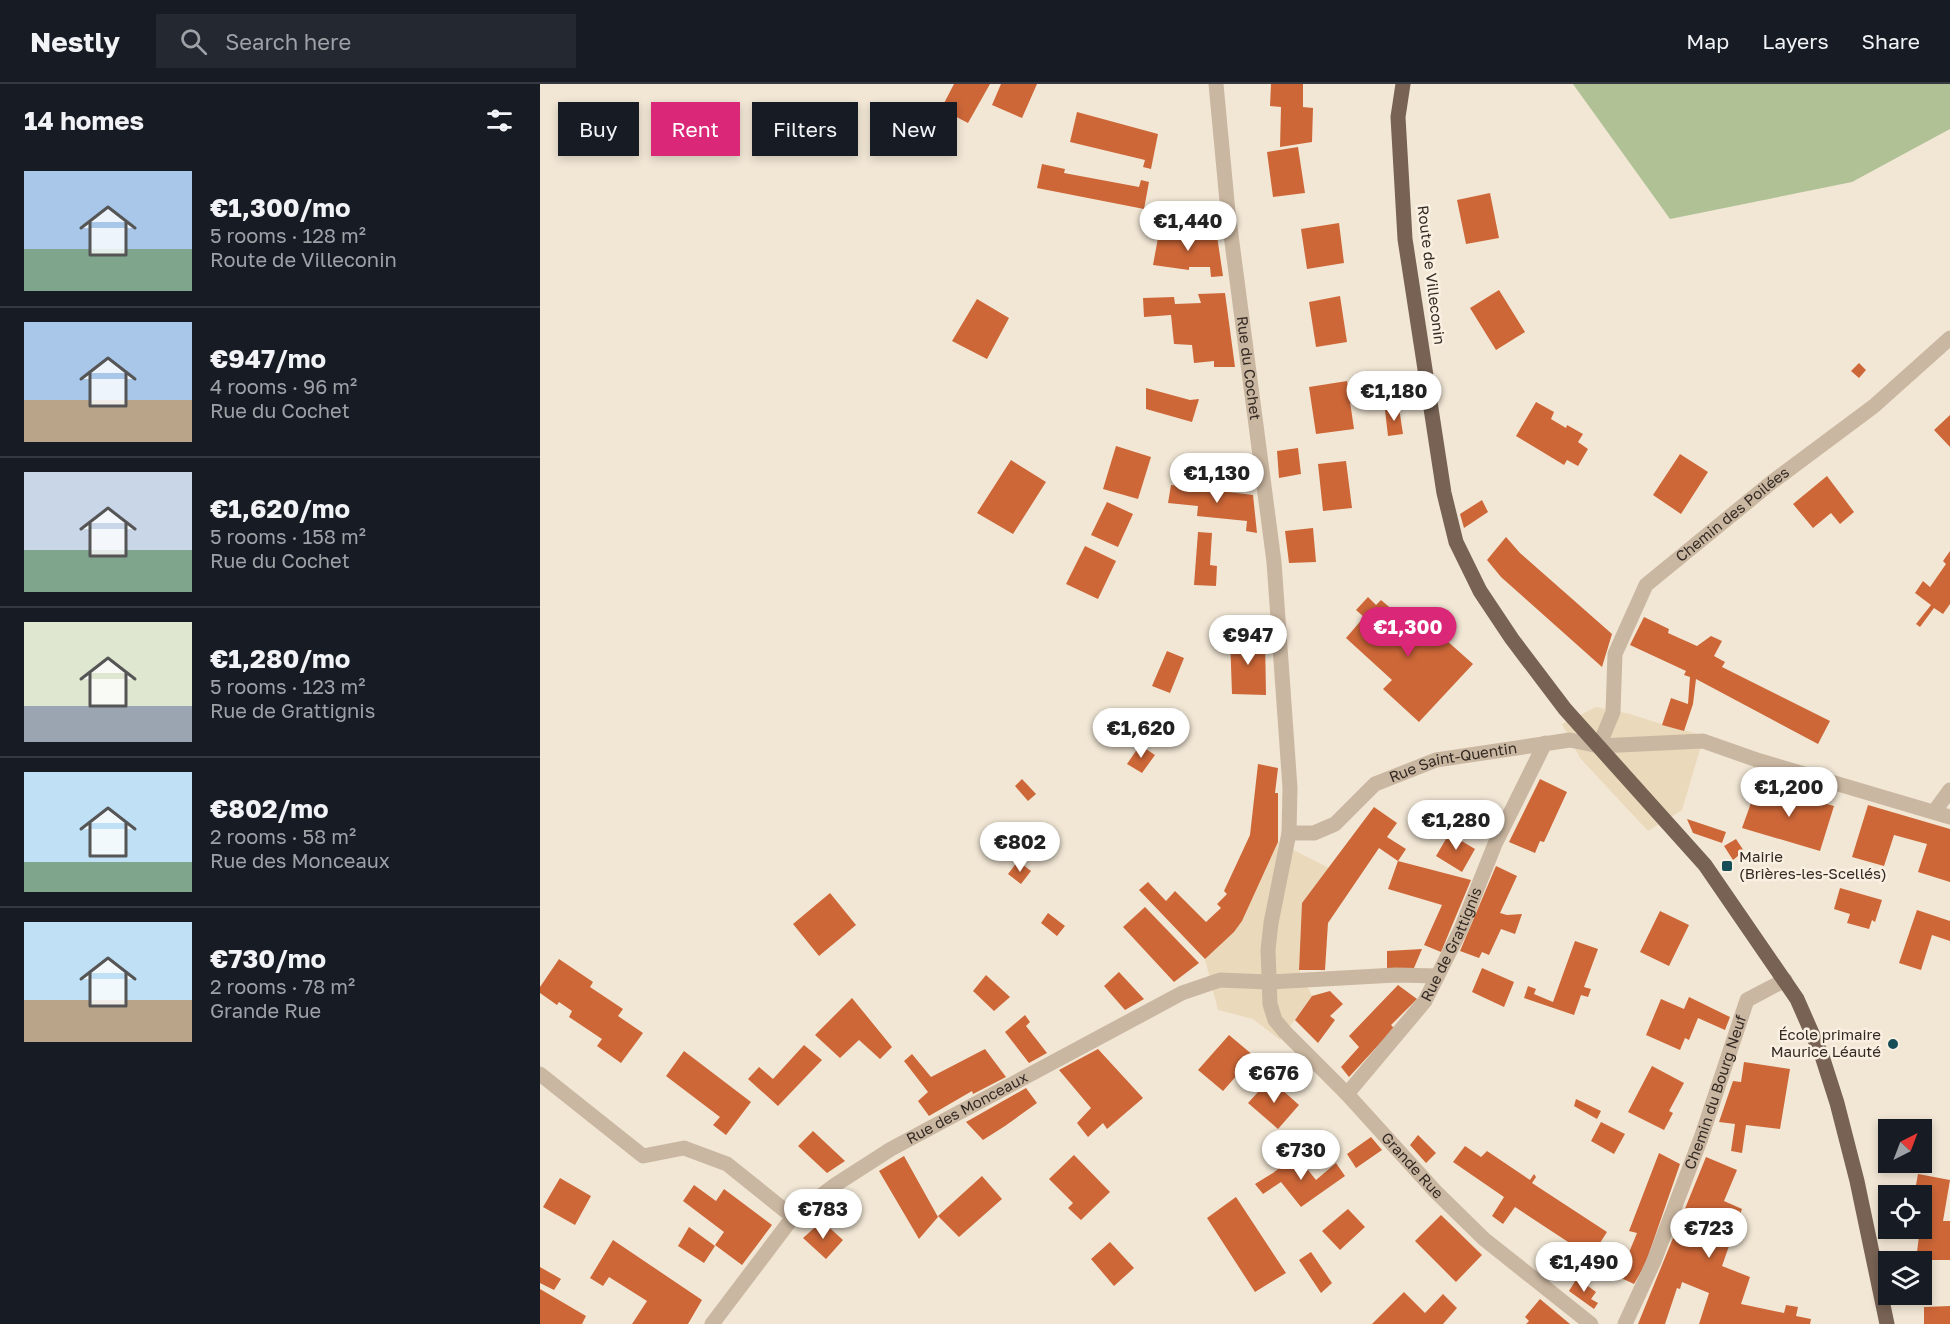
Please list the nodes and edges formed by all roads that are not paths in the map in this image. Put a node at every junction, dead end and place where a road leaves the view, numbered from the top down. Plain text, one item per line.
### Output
1 (1216, 84) edge
2 (1403, 84) edge
3 (1950, 338) edge
4 (1545, 743) junction
5 (1599, 746) junction
6 (1950, 790) edge
7 (1934, 812) junction
8 (1950, 817) edge
9 (1289, 833) junction
10 (1437, 976) junction
11 (1785, 980) junction
12 (1268, 982) junction
13 (540, 1074) edge
14 (1347, 1094) junction
15 (793, 1217) junction
16 (719, 1322) edge
17 (1591, 1324) edge
18 (1625, 1324) edge
19 (1887, 1324) edge

1 - 9 street, Rue du Cochet
2 - 5 main road, Route de Villeconin
3 - 5 street, Chemin des Poilées
4 - 5 street, Rue Saint-Quentin
4 - 9 street, Rue Saint-Quentin
4 - 10 street, Rue de Grattignis
5 - 7 street, Rue Saint-Quentin
5 - 11 main road, Route de Villeconin
6 - 7 street
7 - 8 street, Rue Saint-Quentin
9 - 12 street, Rue du Cochet
10 - 12 street, Rue des Monceaux
10 - 14 street, Rue de Grattignis
11 - 18 street, Chemin du Bourg Neuf
11 - 19 main road, Route de Villeconin
12 - 14 street, Grande Rue
12 - 15 street, Rue des Monceaux
13 - 15 street
14 - 17 street, Grande Rue
15 - 16 street, Rue des Monceaux

